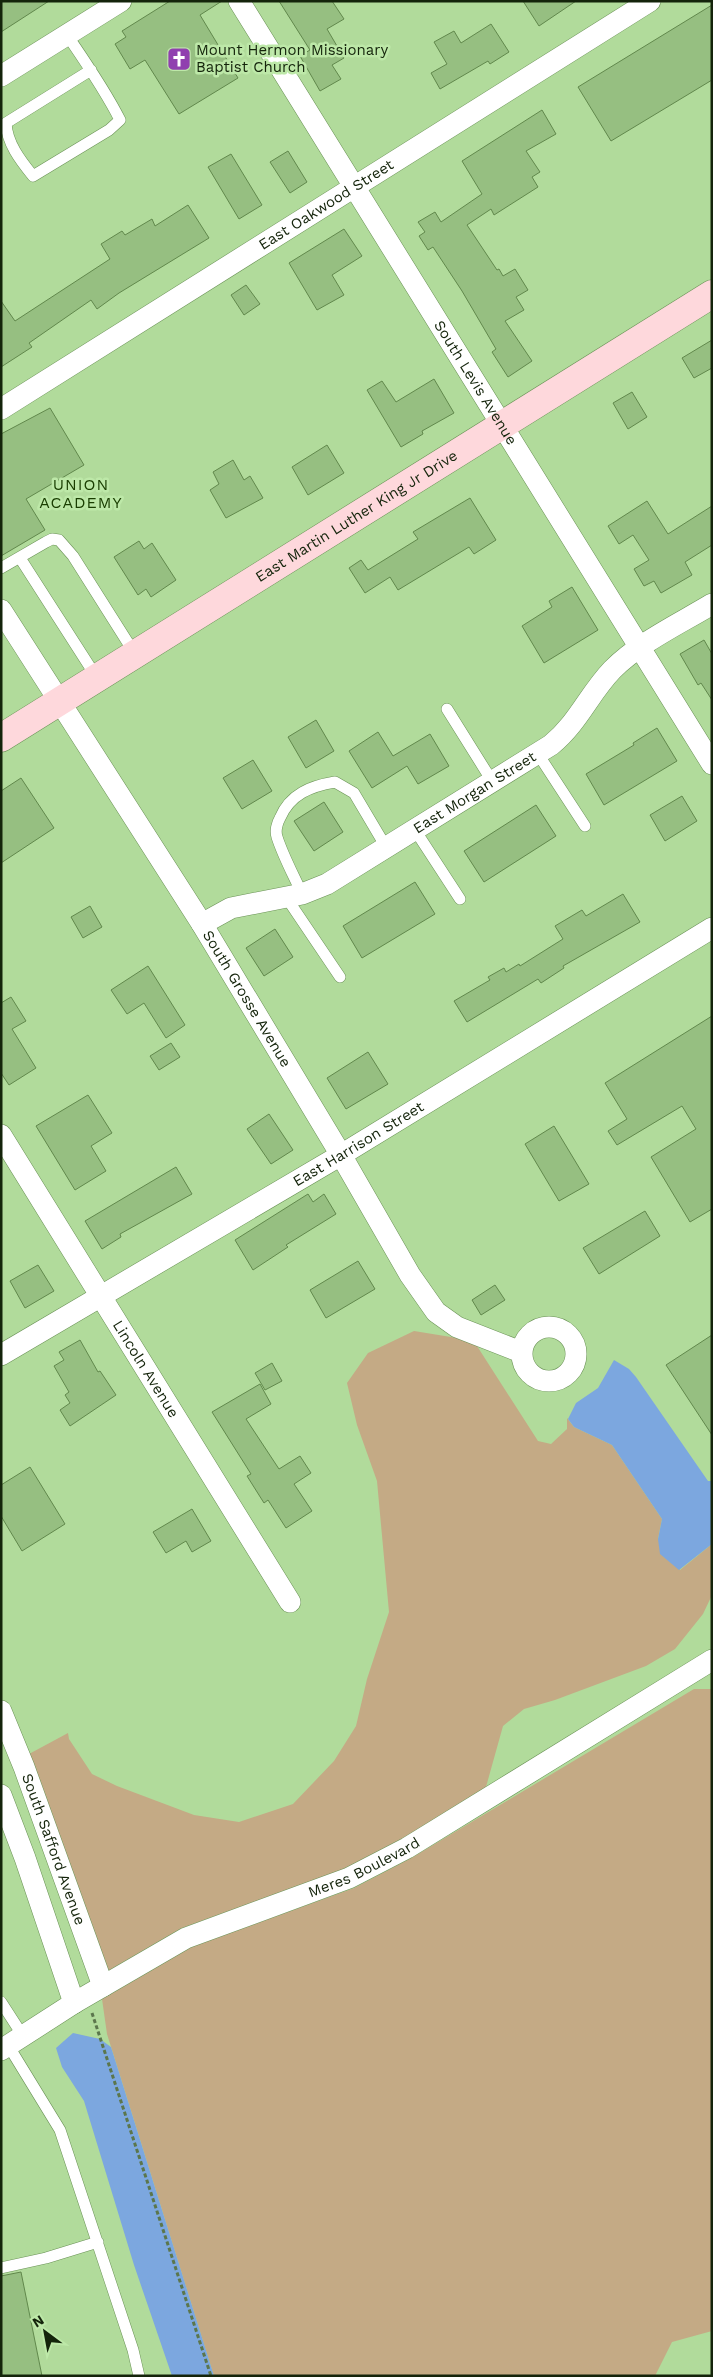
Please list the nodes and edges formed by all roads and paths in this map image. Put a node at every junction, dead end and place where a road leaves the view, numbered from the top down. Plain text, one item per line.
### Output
1 (121, 1) edge
2 (239, 1) edge
3 (650, 1) edge
4 (67, 35) junction
5 (91, 70) junction
6 (1, 76) edge
7 (354, 187) junction
8 (712, 294) edge
9 (1, 409) edge
10 (503, 425) junction
11 (20, 558) junction
12 (1, 568) edge
13 (712, 604) edge
14 (1, 610) edge
15 (641, 648) junction
16 (135, 654) junction
17 (97, 678) junction
18 (60, 701) junction
19 (447, 709) dead end
20 (1, 738) edge
21 (538, 754) junction
22 (712, 764) edge
23 (492, 781) junction
24 (585, 826) dead end
25 (415, 830) junction
26 (386, 847) junction
27 (294, 896) junction
28 (460, 899) dead end
29 (202, 924) junction
30 (712, 928) edge
31 (340, 977) dead end
32 (1, 1135) edge
33 (341, 1155) junction
34 (101, 1297) junction
35 (521, 1352) dead end
36 (1, 1355) edge
37 (290, 1602) dead end
38 (712, 1660) edge
39 (1, 1711) edge
40 (1, 1795) edge
41 (88, 1995) junction
42 (1, 2002) edge
43 (11, 2044) edge
44 (98, 2242) junction
45 (1, 2268) edge
46 (139, 2376) edge
47 (211, 2376) edge

1 - 4 street
2 - 7 street, South Levis Avenue
3 - 7 street, East Oakwood Street
4 - 5 lane
4 - 6 street
5 - 5 lane
7 - 9 street, East Oakwood Street
7 - 10 street, South Levis Avenue
8 - 10 street, East Martin Luther King Jr Drive
10 - 15 street, South Levis Avenue
10 - 16 street, East Martin Luther King Jr Drive
11 - 12 lane
11 - 16 lane
11 - 17 lane
13 - 15 street, East Morgan Street
14 - 18 street, South Grosse Avenue
15 - 21 street, East Morgan Street
15 - 22 street, South Levis Avenue
16 - 17 street, East Martin Luther King Jr Drive
17 - 18 street, East Martin Luther King Jr Drive
18 - 20 street, East Martin Luther King Jr Drive
18 - 29 street, South Grosse Avenue
19 - 23 lane
21 - 23 street, East Morgan Street
21 - 24 lane
23 - 25 street, East Morgan Street
25 - 26 street, East Morgan Street
25 - 28 lane
26 - 27 street, East Morgan Street
26 - 27 lane
27 - 29 street, East Morgan Street
27 - 31 lane
29 - 33 street, South Grosse Avenue
30 - 33 street, East Harrison Street
32 - 34 street, Lincoln Avenue
33 - 34 street, East Harrison Street
33 - 35 street, South Grosse Avenue
34 - 36 street, East Harrison Street
34 - 37 street, Lincoln Avenue
38 - 41 street, Meres Boulevard
39 - 41 street, South Safford Avenue
40 - 41 street, South Safford Avenue
41 - 43 street, Meres Boulevard
41 - 47 path
42 - 43 lane
43 - 44 lane
44 - 45 lane
44 - 46 lane

